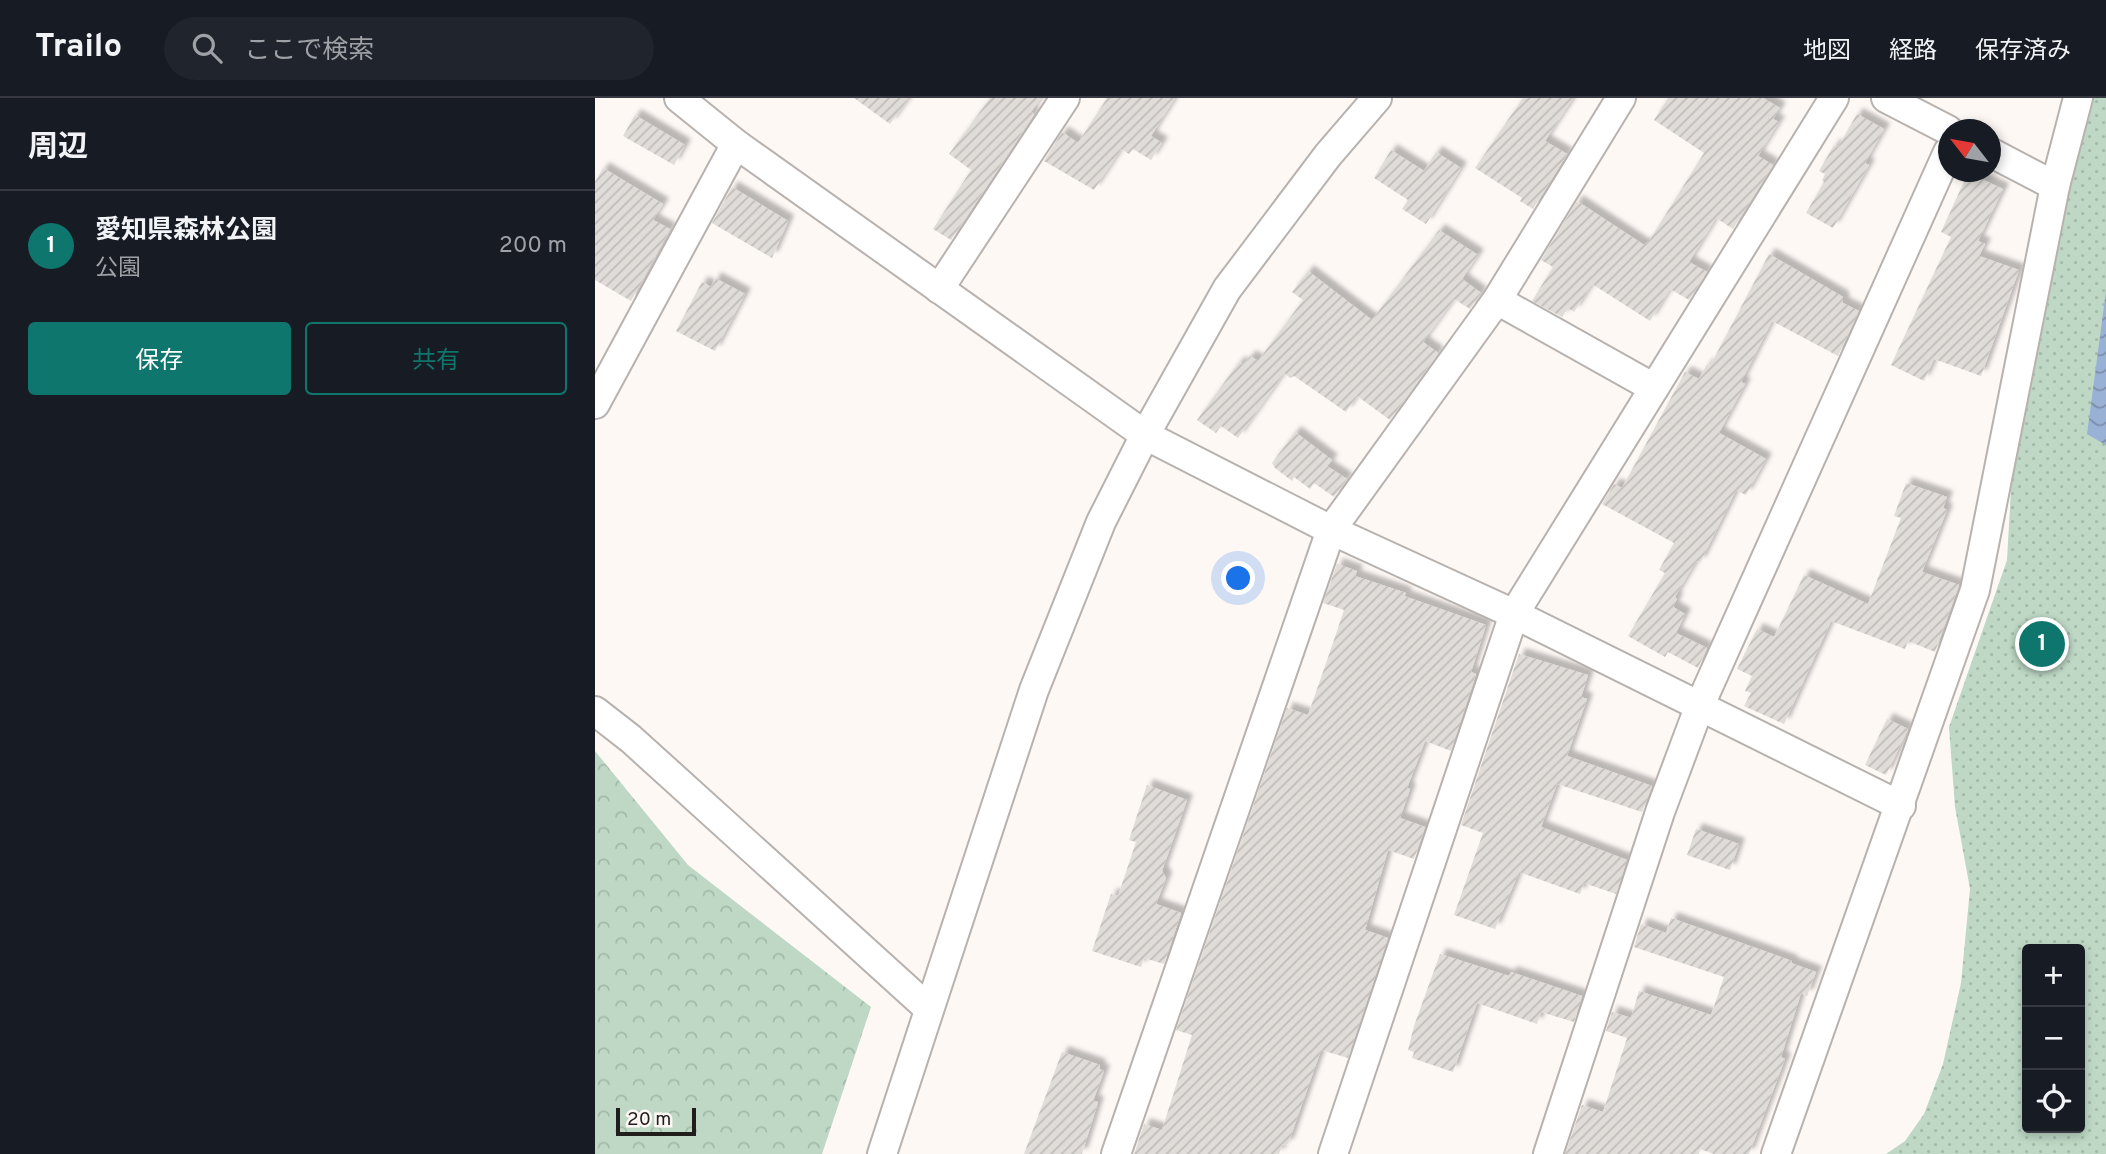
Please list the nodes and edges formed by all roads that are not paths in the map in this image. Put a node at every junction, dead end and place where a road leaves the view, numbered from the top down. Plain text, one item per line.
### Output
1 (679, 98) edge
2 (1065, 98) edge
3 (1621, 98) edge
4 (1834, 98) edge
5 (1886, 98) edge
6 (2077, 98) edge
7 (1370, 101) edge
8 (1938, 125) edge
9 (736, 144) junction
10 (2001, 158) edge
11 (1938, 174) edge
12 (2055, 186) junction
13 (939, 289) junction
14 (1497, 300) junction
15 (1654, 388) junction
16 (595, 404) edge
17 (1145, 435) junction
18 (1331, 530) junction
19 (1514, 614) junction
20 (1700, 705) junction
21 (595, 711) edge
22 (1901, 806) junction
23 (929, 1009) junction
24 (882, 1154) edge
25 (1116, 1154) edge
26 (1333, 1154) edge
27 (1548, 1154) edge
28 (1776, 1154) edge

1 - 9 street
2 - 13 street
3 - 14 street
4 - 15 street
5 - 8 street
6 - 12 street
7 - 17 street
9 - 13 street
9 - 16 street
10 - 12 street
11 - 20 street
12 - 22 street
13 - 17 street
14 - 15 street
14 - 18 street
15 - 19 street
17 - 18 street
17 - 23 street
18 - 19 street
18 - 25 street
19 - 20 street
19 - 26 street
20 - 22 street
20 - 27 street
21 - 23 street
22 - 28 street
23 - 24 street

